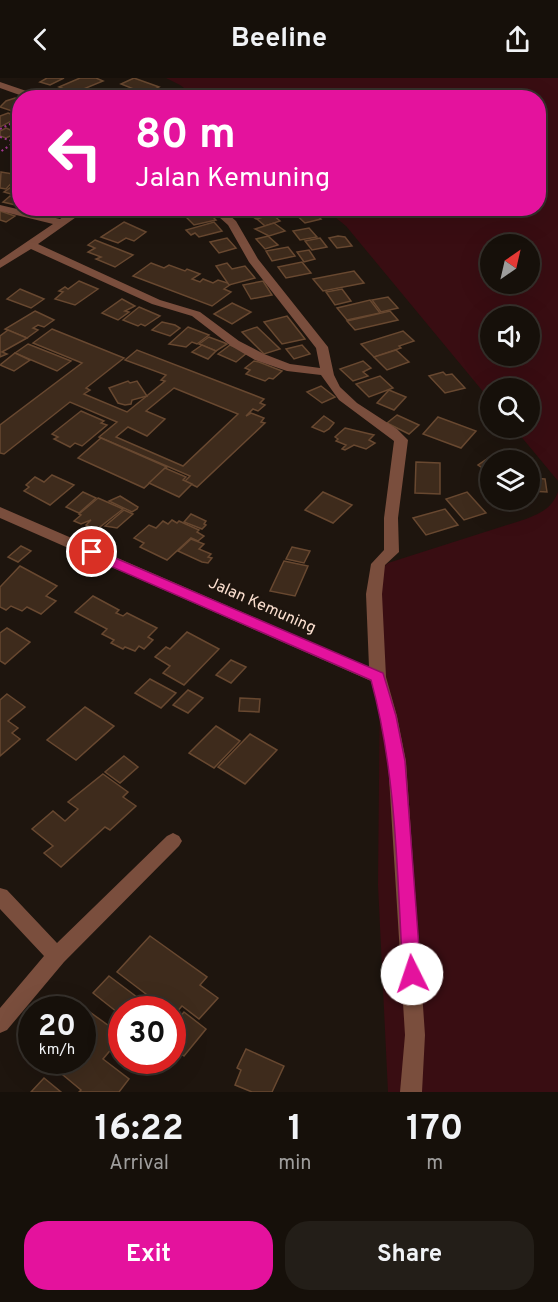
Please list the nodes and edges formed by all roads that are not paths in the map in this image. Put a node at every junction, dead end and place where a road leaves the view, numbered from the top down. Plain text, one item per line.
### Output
1 (0, 85) edge
2 (15, 90) edge
3 (33, 216) edge
4 (72, 216) edge
5 (224, 216) edge
6 (62, 223) junction
7 (31, 245) junction
8 (0, 266) edge
9 (326, 371) junction
10 (0, 512) edge
11 (378, 676) junction
12 (173, 841) dead end
13 (0, 896) edge
14 (57, 956) junction
15 (0, 1023) edge
16 (411, 1092) edge

1 - 2 street
3 - 6 street
4 - 6 street
5 - 9 street
6 - 7 street
7 - 8 street
7 - 9 street
9 - 11 street
10 - 11 street, Jalan Kemuning
11 - 16 street
12 - 14 street
13 - 14 street
14 - 15 street

